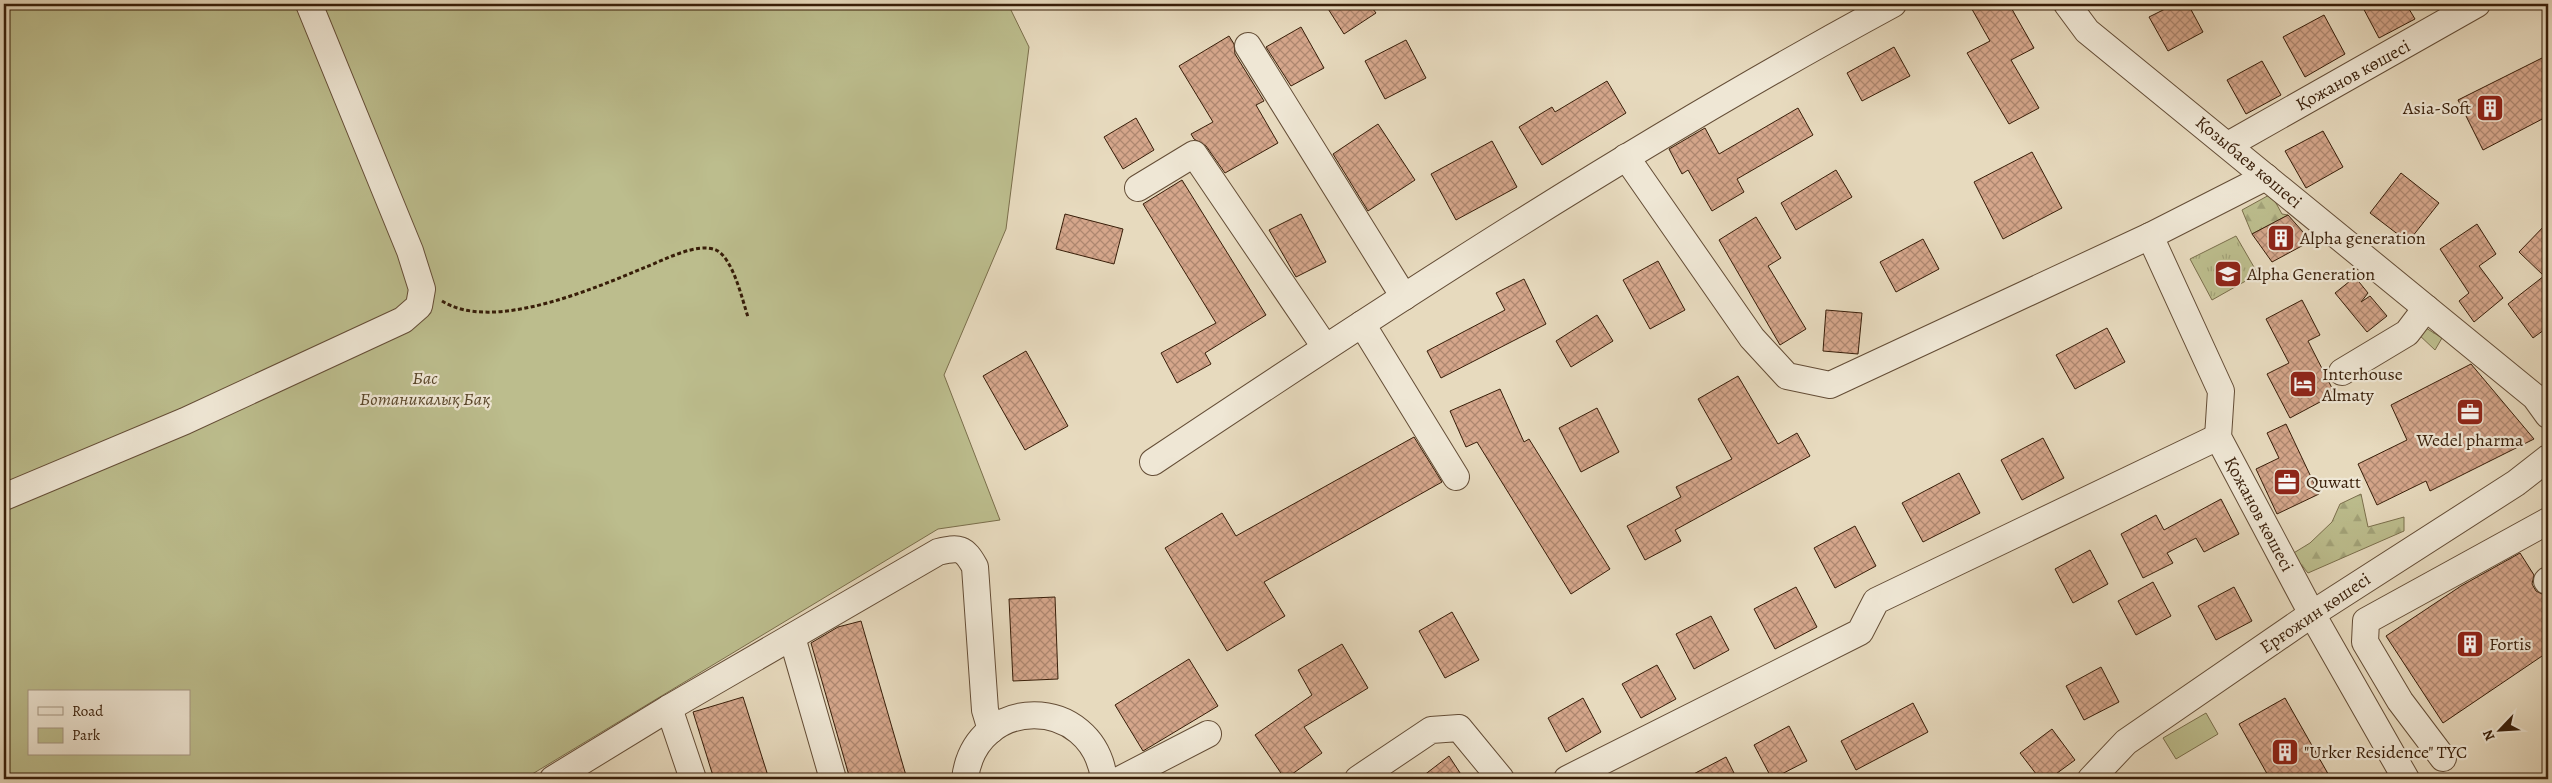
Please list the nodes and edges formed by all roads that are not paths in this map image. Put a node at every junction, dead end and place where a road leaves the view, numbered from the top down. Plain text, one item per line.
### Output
1 (309, 4) edge
2 (1894, 4) edge
3 (2067, 4) edge
4 (2477, 4) edge
5 (1248, 46) dead end
6 (2228, 145) junction
7 (1626, 157) junction
8 (2266, 177) junction
9 (1138, 188) dead end
10 (2150, 236) junction
11 (1404, 297) junction
12 (2426, 308) junction
13 (1362, 324) junction
14 (1325, 347) junction
15 (2342, 372) dead end
16 (2548, 415) edge
17 (2218, 437) junction
18 (2548, 458) edge
19 (1153, 462) dead end
20 (1456, 477) dead end
21 (4, 497) edge
22 (2548, 522) edge
23 (2312, 614) junction
24 (792, 637) junction
25 (669, 708) junction
26 (991, 730) junction
27 (1208, 734) dead end
28 (2443, 758) dead end
29 (553, 779) edge
30 (693, 779) edge
31 (833, 779) edge
32 (965, 779) edge
33 (1104, 779) edge
34 (1121, 779) edge
35 (1358, 779) edge
36 (1501, 779) edge
37 (1567, 779) edge
38 (2091, 779) edge
39 (2406, 779) edge

1 - 21 street
2 - 7 street
3 - 6 street, Қозыбаев көшесі
4 - 6 street, Қожанов көшесі
5 - 11 street
6 - 8 street, Қозыбаев көшесі
7 - 10 street
7 - 11 street
8 - 10 street
8 - 12 street, Қозыбаев көшесі
9 - 14 street
10 - 17 street, Қожанов көшесі
11 - 13 street
12 - 15 street
12 - 16 street, Қозыбаев көшесі
13 - 14 street
13 - 20 street
14 - 19 street
17 - 23 street, Қожанов көшесі
17 - 37 street
18 - 23 street, Ерғожин көшесі
22 - 28 street
23 - 38 street, Ерғожин көшесі
23 - 39 street, Қожанов көшесі
24 - 25 street
24 - 26 street
24 - 31 street
25 - 29 street
25 - 30 street
26 - 32 street
26 - 33 street
27 - 34 street
35 - 36 street

